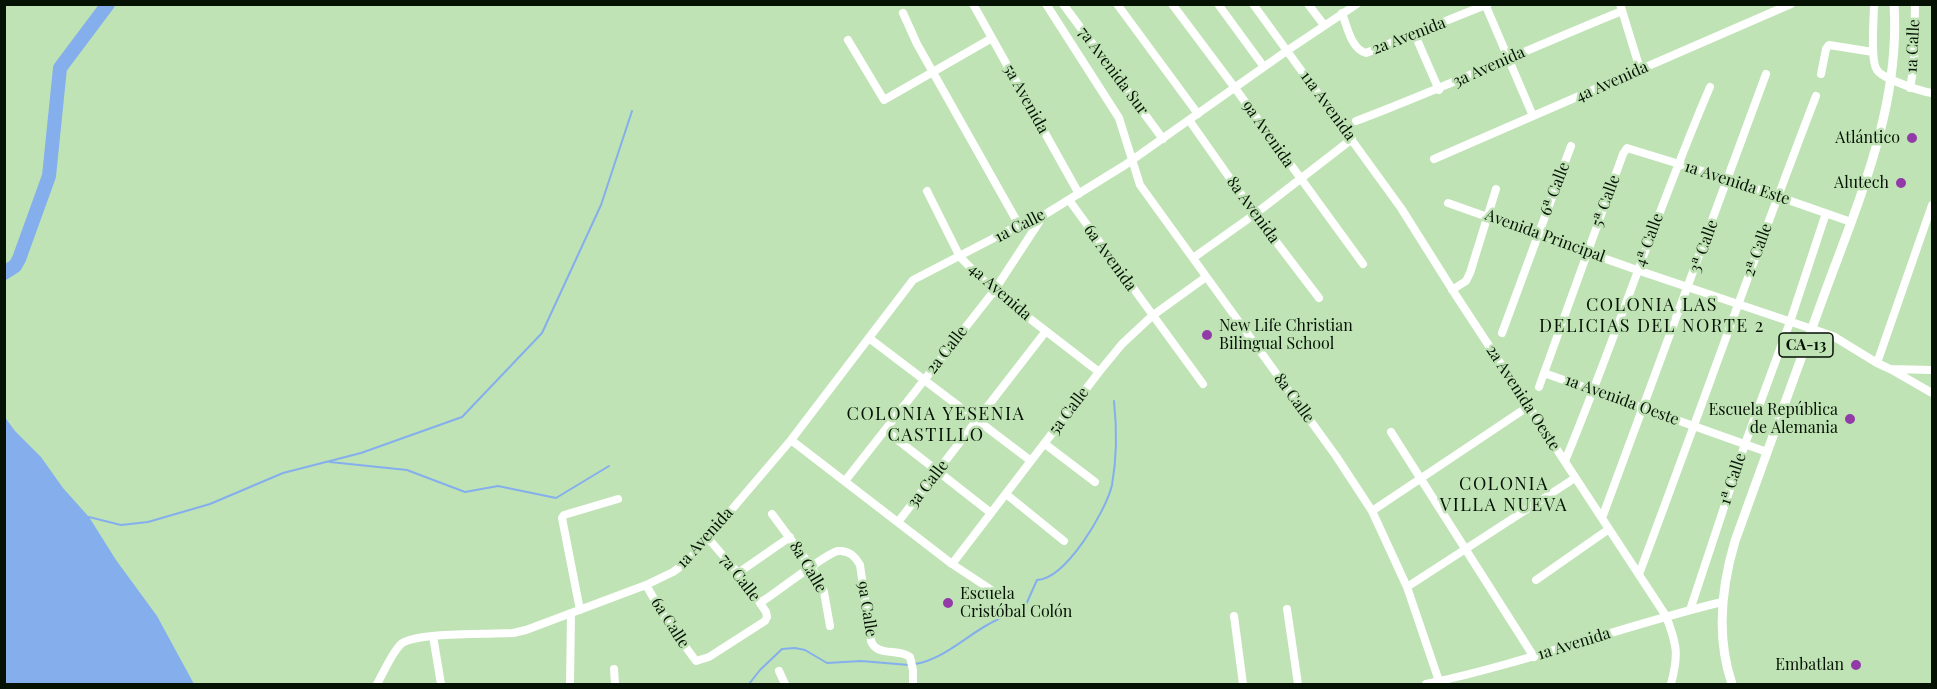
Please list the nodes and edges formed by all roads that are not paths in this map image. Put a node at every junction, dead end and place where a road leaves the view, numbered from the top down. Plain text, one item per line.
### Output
1 (973, 4) edge
2 (1046, 4) edge
3 (1063, 4) edge
4 (1117, 4) edge
5 (1172, 4) edge
6 (1218, 4) edge
7 (1253, 4) edge
8 (1308, 4) edge
9 (1791, 4) edge
10 (1874, 4) edge
11 (1894, 4) edge
12 (1915, 4) edge
13 (1356, 5) edge
14 (1486, 5) edge
15 (1621, 8) edge
16 (903, 13) dead end
17 (1342, 13) junction
18 (1324, 25) junction
19 (1415, 35) junction
20 (992, 38) junction
21 (848, 40) dead end
22 (1288, 50) junction
23 (1873, 52) junction
24 (1508, 58) junction
25 (1264, 67) junction
26 (1640, 69) junction
27 (933, 72) junction
28 (1766, 74) dead end
29 (1821, 74) dead end
30 (1891, 79) junction
31 (1710, 87) dead end
32 (1235, 88) junction
33 (1910, 88) junction
34 (1438, 90) junction
35 (1932, 93) edge
36 (1816, 96) dead end
37 (1198, 114) junction
38 (1533, 116) junction
39 (1188, 120) junction
40 (1356, 121) dead end
41 (1163, 139) junction
42 (1352, 139) junction
43 (1571, 146) dead end
44 (1625, 151) joint
45 (1434, 159) dead end
46 (1132, 160) junction
47 (1678, 163) junction
48 (1300, 178) junction
49 (1728, 179) junction
50 (1496, 189) dead end
51 (927, 190) dead end
52 (1079, 194) junction
53 (1777, 196) junction
54 (1069, 201) junction
55 (1448, 202) dead end
56 (1932, 205) edge
57 (1401, 208) joint
58 (1826, 213) junction
59 (1255, 214) junction
60 (1044, 215) junction
61 (1487, 215) junction
62 (1851, 222) junction
63 (1019, 225) junction
64 (1538, 234) junction
65 (1587, 252) junction
66 (960, 257) junction
67 (1193, 258) junction
68 (1363, 264) dead end
69 (1637, 270) junction
70 (1206, 277) junction
71 (1688, 288) junction
72 (1452, 290) junction
73 (994, 291) junction
74 (1319, 298) dead end
75 (1738, 305) junction
76 (1152, 316) junction
77 (1790, 322) junction
78 (1811, 329) junction
79 (1046, 331) junction
80 (1502, 333) dead end
81 (869, 338) junction
82 (1877, 363) junction
83 (1890, 369) junction
84 (1932, 369) edge
85 (1099, 372) junction
86 (1544, 372) junction
87 (924, 380) junction
88 (1203, 384) dead end
89 (1539, 387) dead end
90 (1594, 390) junction
91 (1932, 393) edge
92 (1528, 406) junction
93 (1644, 408) junction
94 (977, 420) junction
95 (1695, 426) junction
96 (885, 430) junction
97 (1391, 432) dead end
98 (791, 440) junction
99 (1045, 444) junction
100 (1745, 444) junction
101 (1767, 452) junction
102 (1031, 461) junction
103 (1565, 461) junction
104 (938, 471) junction
105 (1421, 478) junction
106 (1575, 478) junction
107 (844, 481) junction
108 (1095, 482) dead end
109 (1006, 494) junction
110 (618, 499) dead end
111 (1372, 511) junction
112 (991, 513) junction
113 (772, 514) dead end
114 (1602, 518) junction
115 (898, 522) junction
116 (1609, 529) junction
117 (707, 537) junction
118 (790, 537) junction
119 (1064, 541) dead end
120 (1465, 549) junction
121 (952, 564) junction
122 (812, 568) junction
123 (738, 573) junction
124 (1639, 574) junction
125 (1536, 580) dead end
126 (646, 585) junction
127 (1407, 586) junction
128 (990, 589) dead end
129 (1722, 602) junction
130 (760, 603) junction
131 (1287, 609) dead end
132 (580, 610) junction
133 (1690, 610) junction
134 (571, 613) junction
135 (1234, 616) dead end
136 (1666, 616) junction
137 (765, 621) joint
138 (830, 626) dead end
139 (433, 636) junction
140 (1534, 657) junction
141 (614, 669) dead end
142 (779, 671) dead end
143 (384, 672) junction
144 (1440, 683) edge
145 (377, 684) edge
146 (387, 684) edge
147 (441, 684) edge
148 (570, 684) edge
149 (615, 684) edge
150 (785, 684) edge
151 (913, 684) edge
152 (1243, 684) edge
153 (1298, 684) edge
154 (1426, 684) edge
155 (1671, 684) edge
156 (1732, 684) edge

1 - 20 street, 5a Avenida
2 - 46 street, 8a Calle
3 - 41 street, 7a Avenida Sur
4 - 37 street
5 - 32 street, 9a Avenida
6 - 25 street
7 - 22 street, 11a Avenida
8 - 18 street
9 - 26 street, 4a Avenida
10 - 23 street, 1a Calle
11 - 30 main road, CA-13
12 - 33 street, 1a Calle
13 - 17 street
14 - 19 street, 2a Avenida
14 - 24 street
15 - 24 street, 3a Avenida
15 - 26 street
16 - 27 street
17 - 18 street
17 - 19 street, 2a Avenida
18 - 22 street
19 - 34 street
20 - 27 street
20 - 52 street, 5a Avenida
21 - 27 street
22 - 25 street, 1a Calle
22 - 42 street, 11a Avenida
23 - 29 street
23 - 30 street, 1a Calle
24 - 34 street, 3a Avenida
24 - 38 street
25 - 32 street, 1a Calle
26 - 38 street, 4a Avenida
27 - 63 street
28 - 49 street, 3ª Calle
30 - 33 street
30 - 62 main road, CA-13
31 - 47 street, 4ª Calle
32 - 37 street, 1a Calle
32 - 48 street, 9a Avenida
33 - 35 street
34 - 40 street, 3a Avenida
36 - 53 street, 2ª Calle
37 - 39 street, 1a Calle
38 - 45 street, 4a Avenida
39 - 41 street, 1a Calle
39 - 59 street, 8a Avenida
41 - 46 street, 1a Calle
42 - 48 street
42 - 57 street, 11a Avenida
43 - 64 street, 6ª Calle
44 - 47 street, 1a Avenida Este
44 - 65 street, 5ª Calle
46 - 52 street, 1a Calle
46 - 67 street, 8a Calle
47 - 49 street, 1a Avenida Este
47 - 69 street, 4ª Calle
48 - 59 street
48 - 68 street, 9a Avenida
49 - 53 street, 1a Avenida Este
49 - 71 street, 3ª Calle
50 - 61 street
51 - 66 street, 4a Avenida
52 - 54 street, 1a Calle
53 - 58 street, 1a Avenida Este
53 - 75 street, 2ª Calle
54 - 60 street, 1a Calle
54 - 76 street, 6a Avenida
55 - 61 street, Avenida Principal
56 - 82 street
57 - 72 street, 2a Avenida Oeste
58 - 62 street, 1a Avenida Este
58 - 77 street, 1ª Calle
59 - 67 street
59 - 74 street, 8a Avenida
60 - 63 street, 1a Calle
60 - 73 street, 2a Calle
61 - 64 street, Avenida Principal
61 - 72 street
62 - 78 main road, CA-13
63 - 66 street, 1a Calle
64 - 65 street, Avenida Principal
64 - 80 street, 6ª Calle
65 - 69 street, Avenida Principal
65 - 86 street, 5ª Calle
66 - 73 street, 4a Avenida
66 - 81 street, 1a Calle
67 - 70 street, 8a Calle
69 - 71 street, Avenida Principal
69 - 90 street, 4ª Calle
70 - 76 street, 5a Calle
70 - 111 street, 8a Calle
71 - 75 street, Avenida Principal
71 - 93 street, 3ª Calle
72 - 92 street, 2a Avenida Oeste
73 - 79 street, 4a Avenida
73 - 87 street, 2a Calle
75 - 77 street, Avenida Principal
75 - 95 street, 2ª Calle
76 - 85 street, 5a Calle
76 - 88 street
77 - 78 street, Avenida Principal
77 - 100 street, 1ª Calle
78 - 82 street, Avenida Principal
78 - 101 main road, CA-13
79 - 85 street, 4a Avenida
79 - 94 street, 3a Calle
81 - 87 street
81 - 98 street, 1a Calle
82 - 83 street, Avenida Principal
83 - 84 street
83 - 91 street, Avenida Principal
85 - 99 street, 5a Calle
86 - 89 street, 5ª Calle
86 - 90 street, 1a Avenida Oeste
87 - 94 street
87 - 96 street, 2a Calle
90 - 93 street, 1a Avenida Oeste
90 - 103 street, 4ª Calle
92 - 103 street, 2a Avenida Oeste
92 - 105 street
93 - 95 street, 1a Avenida Oeste
93 - 114 street, 3ª Calle
94 - 102 street
94 - 104 street, 3a Calle
95 - 100 street, 1a Avenida Oeste
95 - 124 street, 2ª Calle
96 - 104 street
96 - 107 street, 2a Calle
97 - 105 street
98 - 107 street
98 - 117 street, 1a Avenida
99 - 102 street, 5a Calle
99 - 108 street
100 - 101 street, 1a Avenida Oeste
100 - 133 street, 1ª Calle
101 - 129 main road, CA-13
102 - 109 street, 5a Calle
103 - 106 street, 2a Avenida Oeste
104 - 112 street
104 - 115 street, 3a Calle
105 - 111 street
105 - 120 street
106 - 114 street, 2a Avenida Oeste
106 - 120 street
107 - 115 street
109 - 112 street, 5a Calle
109 - 119 street
110 - 132 street
111 - 127 street, 8a Calle
112 - 121 street, 5a Calle
113 - 118 street, 8a Calle
114 - 116 street, 2a Avenida Oeste
115 - 121 street
116 - 124 street, 2a Avenida Oeste
116 - 125 street
117 - 123 street, 7a Calle
117 - 126 street, 1a Avenida
118 - 122 street, 8a Calle
118 - 123 street
120 - 127 street
120 - 140 street
121 - 128 street
122 - 130 street
122 - 138 street, 8a Calle
122 - 151 street, 9a Calle
123 - 130 street, 7a Calle
124 - 136 street, 2a Avenida Oeste
126 - 132 street, 1a Avenida
126 - 137 street, 6a Calle
127 - 144 street, 8a Calle
129 - 133 street, 1a Avenida
129 - 156 main road, CA-13
130 - 137 street, 7a Calle
131 - 153 street
132 - 134 street, 1a Avenida
133 - 136 street, 1a Avenida
134 - 139 street, 1a Avenida
134 - 148 street
135 - 152 street
136 - 140 street, 1a Avenida
136 - 155 street, 2a Avenida Oeste
139 - 143 street, 1a Avenida
139 - 147 street
140 - 144 street, 1a Avenida
141 - 149 street
142 - 150 street
143 - 145 street, 1a Avenida
143 - 146 street
144 - 154 street, 1a Avenida

